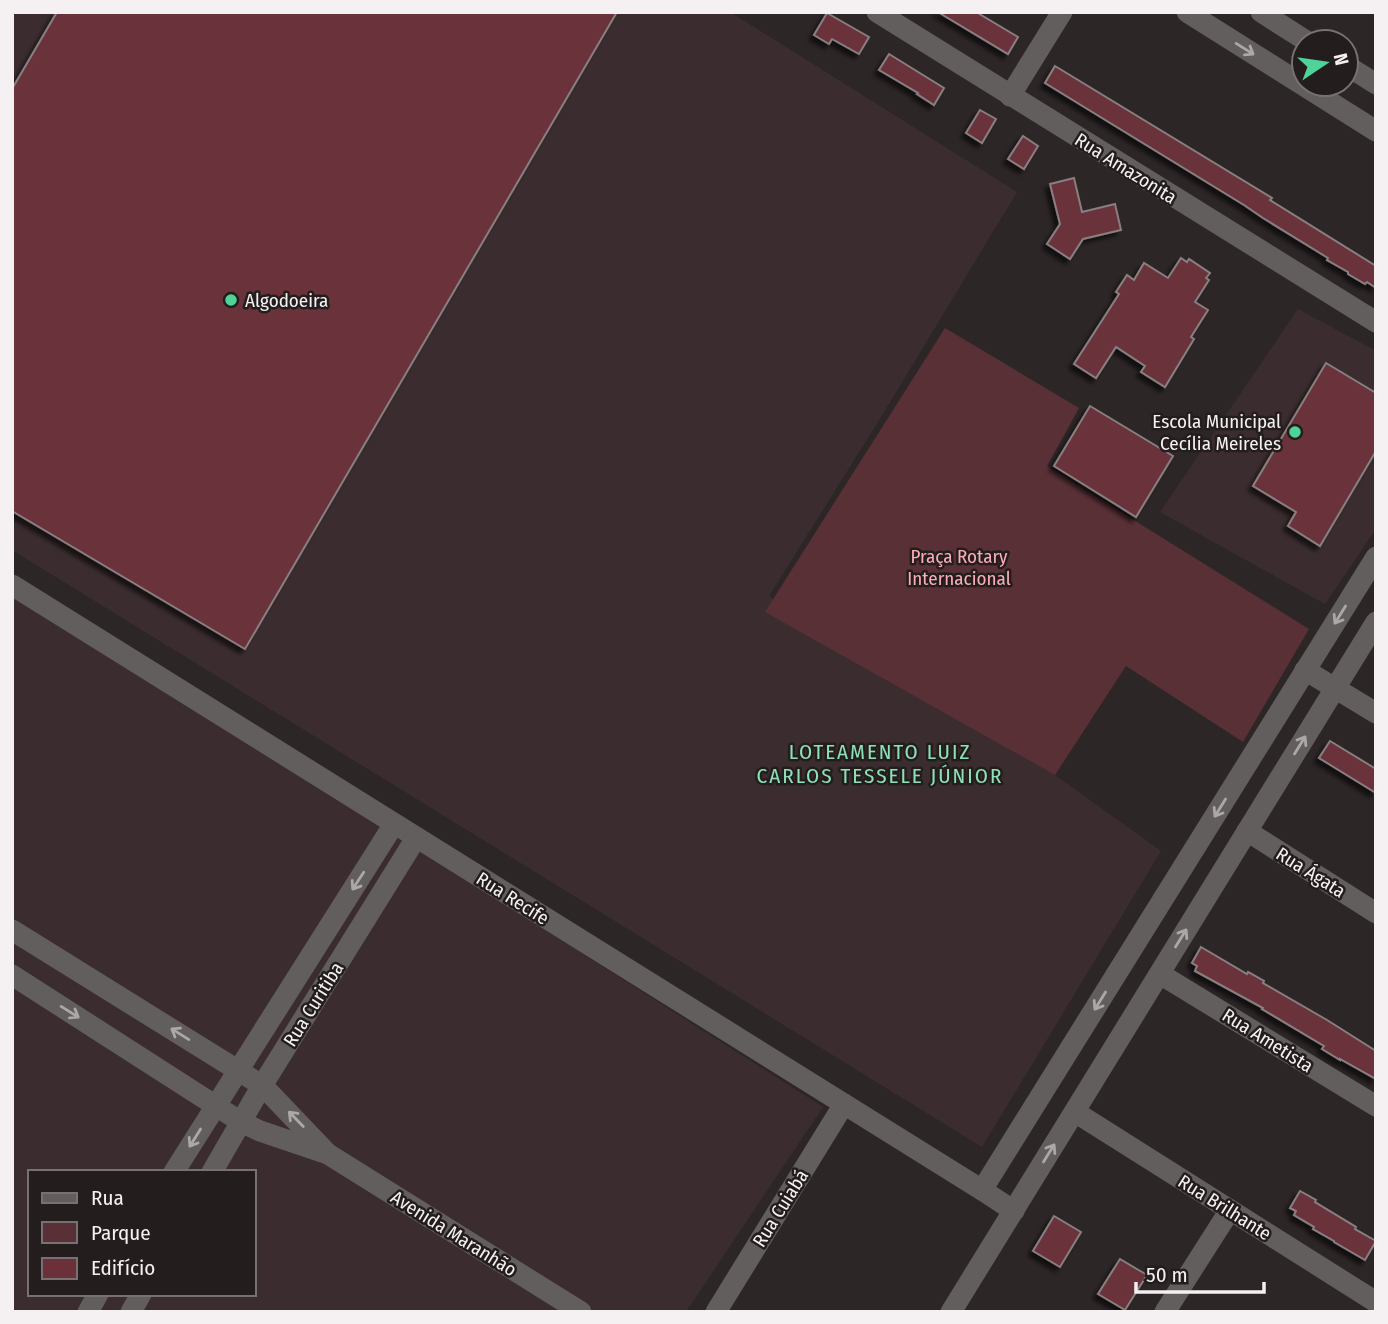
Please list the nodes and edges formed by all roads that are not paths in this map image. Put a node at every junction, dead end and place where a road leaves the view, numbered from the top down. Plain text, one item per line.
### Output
1 (877, 12) edge
2 (1062, 12) edge
3 (1187, 12) edge
4 (1261, 12) edge
5 (1290, 31) edge
6 (1360, 74) edge
7 (1376, 84) edge
8 (1010, 96) junction
9 (1376, 131) edge
10 (1376, 322) edge
11 (1376, 557) edge
12 (12, 585) edge
13 (1376, 622) edge
14 (1305, 670) junction
15 (1335, 688) junction
16 (1376, 713) edge
17 (394, 824) junction
18 (1247, 831) junction
19 (416, 838) junction
20 (1376, 913) edge
21 (12, 930) edge
22 (1160, 974) junction
23 (12, 975) edge
24 (238, 1069) junction
25 (263, 1086) junction
26 (215, 1104) junction
27 (844, 1104) junction
28 (1376, 1106) edge
29 (1075, 1111) junction
30 (241, 1122) junction
31 (328, 1154) junction
32 (175, 1170) edge
33 (213, 1170) edge
34 (982, 1190) junction
35 (1230, 1210) junction
36 (1014, 1211) junction
37 (97, 1296) edge
38 (140, 1296) edge
39 (1376, 1303) edge
40 (88, 1312) edge
41 (131, 1312) edge
42 (581, 1312) edge
43 (716, 1312) edge
44 (951, 1312) edge
45 (1165, 1312) edge

1 - 8 street, Rua Amazonita
2 - 8 street
3 -> 9 street
4 - 5 street
6 - 7 street
8 - 10 street, Rua Amazonita
11 -> 14 street
12 - 17 street, Rua Recife
13 - 15 street
14 - 15 street
14 -> 34 street
15 - 16 street
18 -> 15 street
17 - 19 street, Rua Recife
17 -> 24 street, Rua Curitiba
18 - 20 street, Rua Ágata
22 -> 18 street
19 - 25 street, Rua Curitiba
19 - 27 street, Rua Recife
24 -> 21 street
22 - 28 street, Rua Ametista
22 - 29 street
23 -> 26 street
24 - 25 street
24 - 26 street, Rua Curitiba
25 - 30 street, Rua Curitiba
31 -> 25 street
26 - 30 street
26 -> 32 street
27 - 34 street, Rua Recife
27 - 43 street, Rua Cuiabá
29 - 35 street, Rua Brilhante
36 -> 29 street
30 - 31 street
30 - 33 street, Rua Curitiba
31 - 42 street, Avenida Maranhão
34 - 36 street, Rua Recife
35 - 39 street, Rua Brilhante
35 - 45 street
36 - 44 street
37 - 40 street
38 - 41 street

